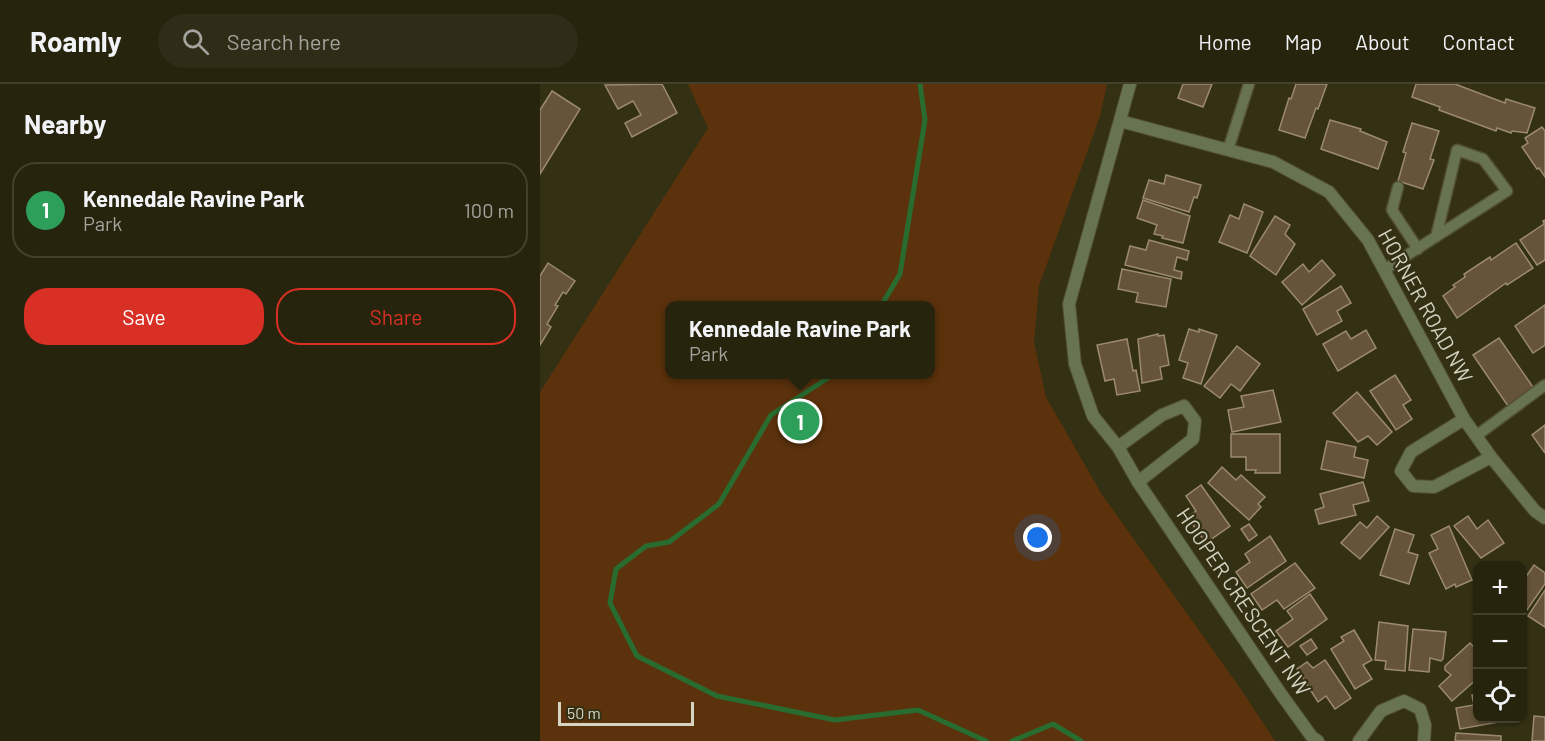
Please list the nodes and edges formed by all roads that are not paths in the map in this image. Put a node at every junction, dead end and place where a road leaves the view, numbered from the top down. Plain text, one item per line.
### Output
1 (1130, 84) edge
2 (1249, 84) edge
3 (1120, 121) junction
4 (1228, 150) junction
5 (1398, 187) dead end
6 (1436, 237) junction
7 (1418, 249) junction
8 (1384, 270) junction
9 (1545, 385) edge
10 (1464, 418) junction
11 (1476, 436) junction
12 (1118, 447) junction
13 (1491, 457) junction
14 (1138, 482) junction
15 (1545, 518) edge
16 (1318, 741) edge
17 (1359, 741) edge
18 (1424, 741) edge

1 - 3 street, HOOPER CRESCENT NW
2 - 4 lane
3 - 4 street, HORNER ROAD NW
3 - 12 street, HOOPER CRESCENT NW
4 - 8 street, HORNER ROAD NW
5 - 7 lane
6 - 6 lane
6 - 7 lane
7 - 8 lane
8 - 10 street, HORNER ROAD NW
9 - 11 lane
10 - 11 street, HORNER ROAD NW
10 - 13 street
11 - 13 street, HORNER ROAD NW
12 - 14 street, HOOPER CRESCENT NW
12 - 14 street
13 - 15 street, HORNER ROAD NW
14 - 16 street, HOOPER CRESCENT NW
17 - 18 street

